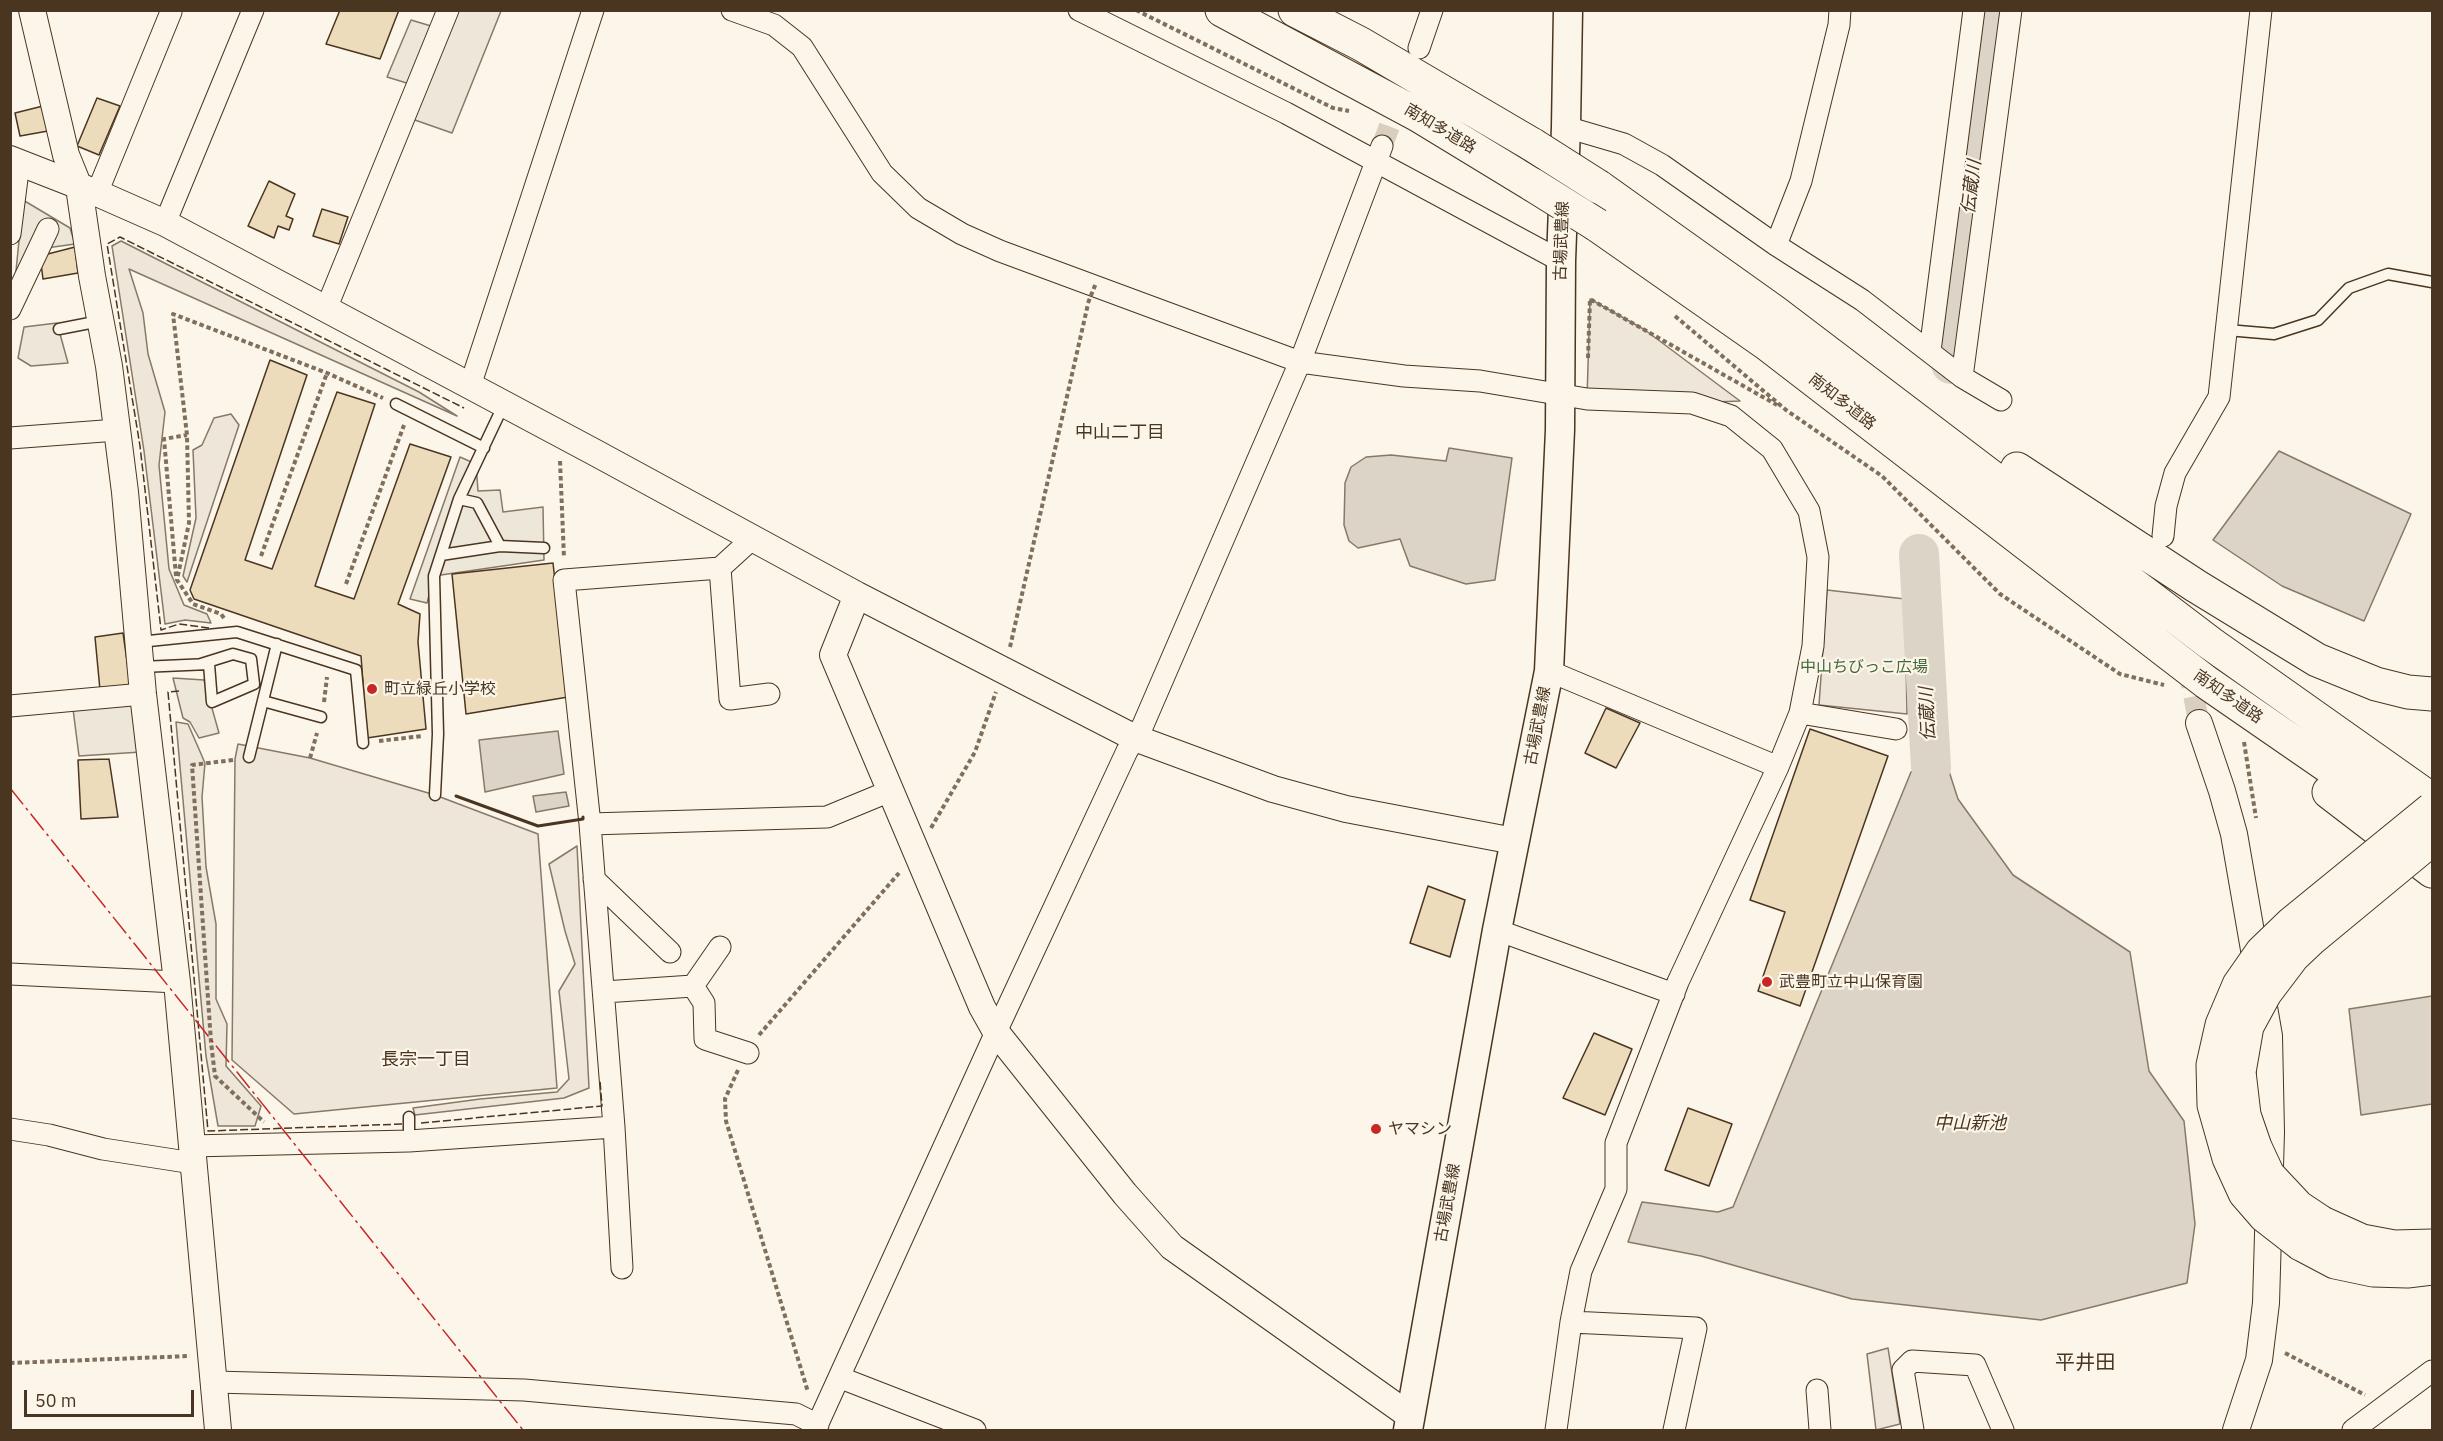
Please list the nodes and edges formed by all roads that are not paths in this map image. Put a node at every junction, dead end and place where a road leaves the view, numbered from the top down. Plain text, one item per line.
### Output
1 (32, 10) edge
2 (253, 10) edge
3 (448, 10) edge
4 (593, 10) edge
5 (732, 10) edge
6 (1078, 10) edge
7 (1222, 10) edge
8 (1295, 10) edge
9 (1432, 10) edge
10 (1568, 10) edge
11 (1840, 10) edge
12 (1974, 10) edge
13 (2011, 10) edge
14 (2261, 10) edge
15 (171, 12) edge
16 (1419, 48) dead end
17 (1566, 127) junction
18 (1379, 154) junction
19 (15, 161) edge
20 (88, 190) junction
21 (165, 224) junction
22 (48, 229) dead end
23 (10, 234) edge
24 (1776, 245) junction
25 (1561, 261) junction
26 (2433, 282) edge
27 (10, 309) edge
28 (326, 309) junction
29 (100, 320) junction
30 (59, 329) dead end
31 (2227, 330) junction
32 (1822, 348) junction
33 (1931, 352) junction
34 (1300, 362) junction
35 (1962, 376) junction
36 (470, 386) junction
37 (1574, 397) junction
38 (2001, 400) dead end
39 (504, 403) junction
40 (396, 404) road end
41 (117, 430) junction
42 (10, 438) edge
43 (484, 448) junction
44 (459, 500) junction
45 (2001, 525) junction
46 (2163, 536) dead end
47 (753, 538) junction
48 (500, 546) junction
49 (544, 548) dead end
50 (441, 555) junction
51 (720, 568) junction
52 (857, 596) junction
53 (277, 645) junction
54 (140, 655) junction
55 (201, 664) junction
56 (1549, 671) junction
57 (143, 694) junction
58 (770, 694) dead end
59 (2433, 694) edge
60 (263, 701) junction
61 (10, 706) edge
62 (1800, 713) junction
63 (321, 717) dead end
64 (2199, 723) tunnel mouth
65 (1896, 729) dead end
66 (1135, 738) junction
67 (363, 743) road end
68 (249, 757) road end
69 (1778, 767) junction
70 (890, 791) junction
71 (435, 795) dead end
72 (2433, 800) edge
73 (2433, 809) edge
74 (590, 824) junction
75 (2433, 838) edge
76 (1514, 841) junction
77 (2433, 871) edge
78 (594, 879) junction
79 (1497, 930) junction
80 (720, 947) dead end
81 (670, 952) dead end
82 (10, 974) edge
83 (177, 982) junction
84 (693, 986) junction
85 (604, 992) junction
86 (1674, 994) junction
87 (996, 1032) junction
88 (748, 1053) road end
89 (408, 1117) dead end
90 (614, 1127) junction
91 (10, 1129) edge
92 (409, 1141) junction
93 (192, 1154) junction
94 (2312, 1234) junction
95 (2433, 1246) edge
96 (622, 1268) dead end
97 (2433, 1268) edge
98 (1571, 1322) junction
99 (2433, 1371) edge
100 (841, 1378) junction
101 (214, 1382) junction
102 (1817, 1390) dead end
103 (1415, 1426) edge
104 (817, 1428) edge
105 (218, 1431) edge
106 (975, 1431) edge
107 (1556, 1431) edge
108 (1674, 1431) edge
109 (1820, 1431) edge
110 (1912, 1431) edge
111 (2003, 1431) edge
112 (2236, 1431) edge
113 (2353, 1431) edge

1 - 20 street
2 - 21 street
3 - 28 street
4 - 36 street
5 - 34 street
6 - 18 street
7 - 45 highway, 南知多道路, bridge
8 - 32 highway, 南知多道路, bridge
9 - 16 street
10 - 17 main road, 古場武豊線
11 - 24 street
12 - 33 street
13 - 35 street
14 - 31 street
15 - 20 street
17 - 24 street
17 - 25 main road, 古場武豊線
18 - 25 street
18 - 34 street
19 - 20 street
19 - 23 street
20 - 21 street
20 - 29 street
21 - 28 street
22 - 27 street
24 - 33 street
25 - 37 main road, 古場武豊線
26 - 31 lane
28 - 36 street
29 - 30 lane
29 - 41 street
31 - 46 street
32 - 59 highway
32 - 72 highway, 南知多道路
33 - 35 street
34 - 37 street
34 - 66 street
35 - 38 street
36 - 39 street
37 - 56 main road, 古場武豊線
37 - 62 street
39 - 43 lane
39 - 47 street
40 - 43 lane
41 - 42 street
41 - 54 street
43 - 44 lane
44 - 48 lane
44 - 50 lane
45 - 75 highway, 南知多道路
45 - 77 highway
47 - 51 street
47 - 52 street
48 - 49 lane
48 - 50 lane
50 - 71 lane
51 - 58 street
51 - 74 street
52 - 66 street
52 - 70 street
53 - 54 lane
53 - 60 lane
53 - 67 lane
54 - 55 lane
54 - 57 street
55 - 55 lane
56 - 69 street
56 - 76 main road, 古場武豊線
57 - 61 street
57 - 83 street
60 - 63 lane
60 - 68 lane
62 - 65 street
62 - 69 street
64 - 112 street
66 - 76 street
66 - 87 street
69 - 86 street
70 - 74 street
70 - 87 street
73 - 94 highway, bridge
74 - 78 street
75 - 94 highway, bridge
76 - 79 main road, 古場武豊線
78 - 81 street
78 - 85 street
79 - 86 street
79 - 103 main road, 古場武豊線
80 - 84 street
82 - 83 street
83 - 93 street
84 - 85 street
84 - 88 street
85 - 90 street
86 - 98 street
87 - 100 street
87 - 103 street
89 - 92 lane
90 - 92 street
90 - 96 street
91 - 93 street
92 - 93 street
93 - 101 street
94 - 95 highway
94 - 97 highway
98 - 107 street
98 - 108 street
99 - 113 street
100 - 104 street
100 - 106 street
101 - 104 street
101 - 105 street
102 - 109 street
110 - 111 street

